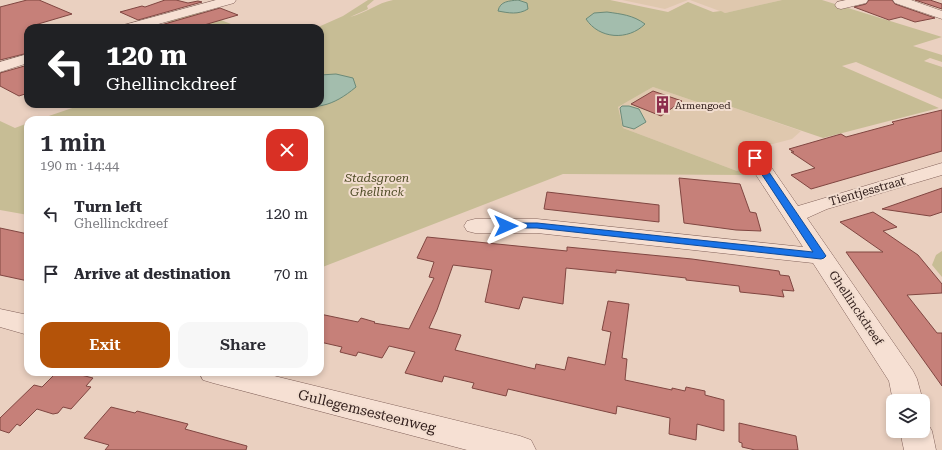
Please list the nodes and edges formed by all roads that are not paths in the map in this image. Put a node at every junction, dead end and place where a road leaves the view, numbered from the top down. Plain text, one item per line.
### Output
1 (230, 0) edge
2 (862, 0) edge
3 (899, 0) edge
4 (842, 5) dead end
5 (942, 15) edge
6 (143, 24) edge
7 (24, 59) edge
8 (0, 66) edge
9 (755, 158) dead end
10 (942, 169) edge
11 (795, 218) junction
12 (475, 226) dead end
13 (821, 256) junction
14 (0, 318) edge
15 (24, 324) edge
16 (229, 376) edge
17 (906, 394) edge
18 (917, 438) edge
19 (520, 450) edge
20 (920, 450) edge

1 - 6 street
2 - 4 street
3 - 5 street
7 - 8 street
9 - 11 street, Ghellinckdreef
10 - 11 street, Tientjesstraat
11 - 13 street, Ghellinckdreef
12 - 13 street
13 - 17 street, Ghellinckdreef
14 - 15 street
16 - 19 street, Gullegemsesteenweg
18 - 20 street

